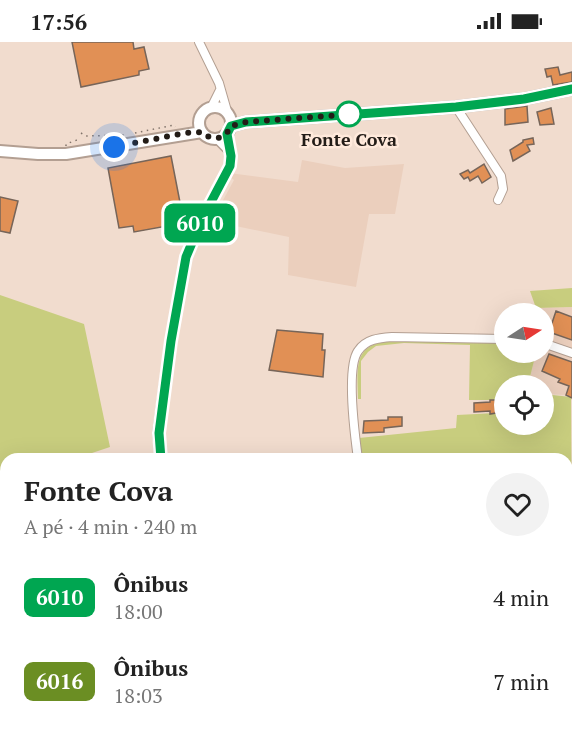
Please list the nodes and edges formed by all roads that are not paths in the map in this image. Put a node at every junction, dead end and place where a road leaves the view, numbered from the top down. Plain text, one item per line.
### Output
1 (199, 42) edge
2 (572, 89) edge
3 (220, 90) junction
4 (212, 106) junction
5 (456, 107) junction
6 (227, 125) junction
7 (200, 127) junction
8 (0, 151) edge
9 (498, 200) dead end
10 (494, 339) edge
11 (554, 347) edge
12 (572, 353) edge
13 (160, 453) edge
14 (357, 453) edge

1 - 3 street
2 - 5 main road
3 - 4 street
3 - 6 street
4 - 6 main road
4 - 7 main road
5 - 6 main road
5 - 9 street
6 - 7 main road
6 - 13 street
7 - 8 main road
10 - 14 street
11 - 12 street

